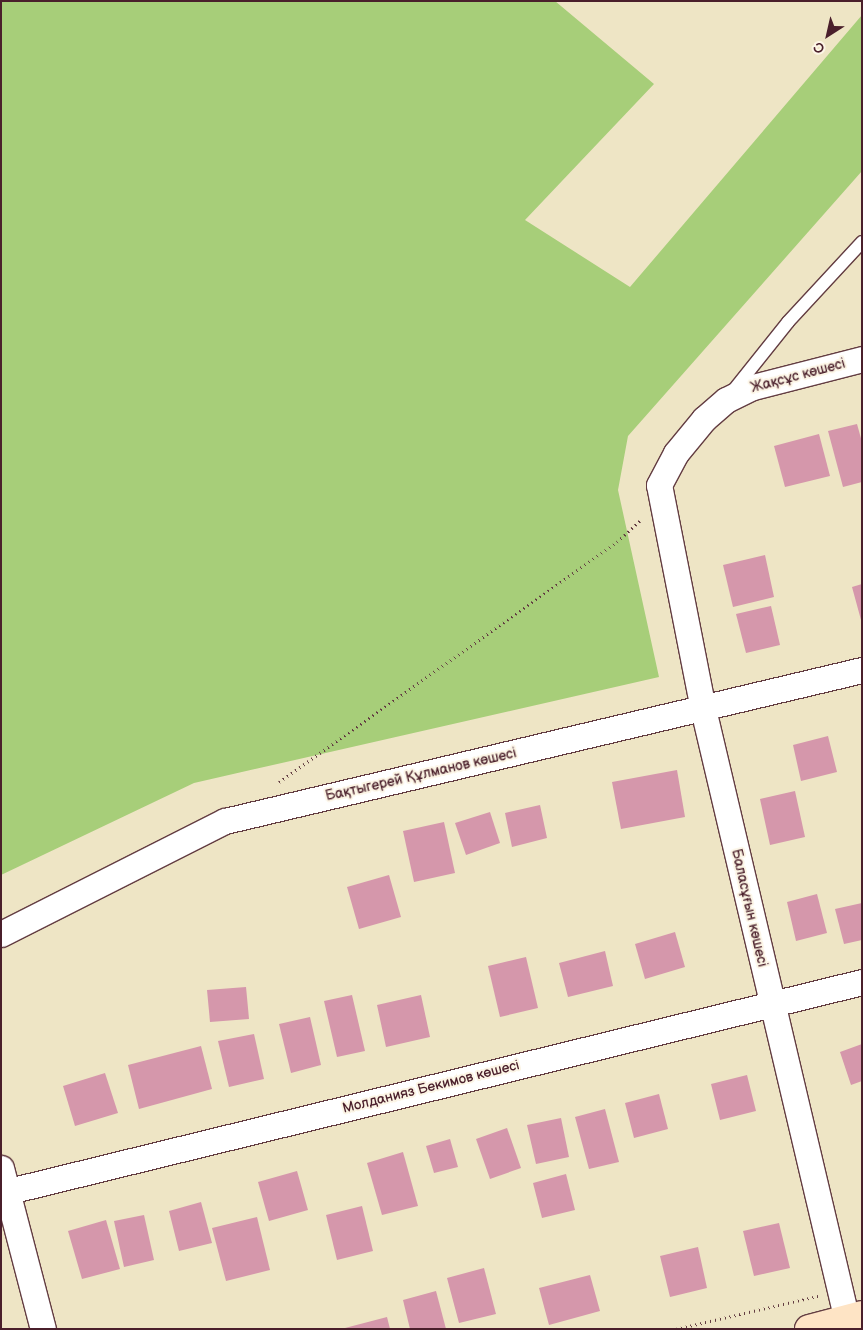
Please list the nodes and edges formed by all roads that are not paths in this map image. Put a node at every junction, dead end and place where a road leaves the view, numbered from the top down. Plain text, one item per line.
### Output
1 (862, 242) edge
2 (862, 359) edge
3 (726, 400) junction
4 (659, 485) joint
5 (862, 670) edge
6 (703, 709) junction
7 (1, 934) edge
8 (862, 982) edge
9 (771, 1004) junction
10 (3, 1185) edge
11 (853, 1321) edge
12 (43, 1329) edge
13 (809, 1329) edge

1 - 3 lane
2 - 3 street, Жақсұс көшесі
3 - 4 street, Жақсұс көшесі
4 - 6 street, Баласұғын көшесі
5 - 6 street, Бақтыгерей Құлманов көшесі
6 - 7 street, Бақтыгерей Құлманов көшесі
6 - 9 street, Баласұғын көшесі
8 - 9 street, Молданияз Бекимов көшесі
9 - 10 street, Молданияз Бекимов көшесі
9 - 11 street, Баласұғын көшесі
10 - 12 street
11 - 13 street

